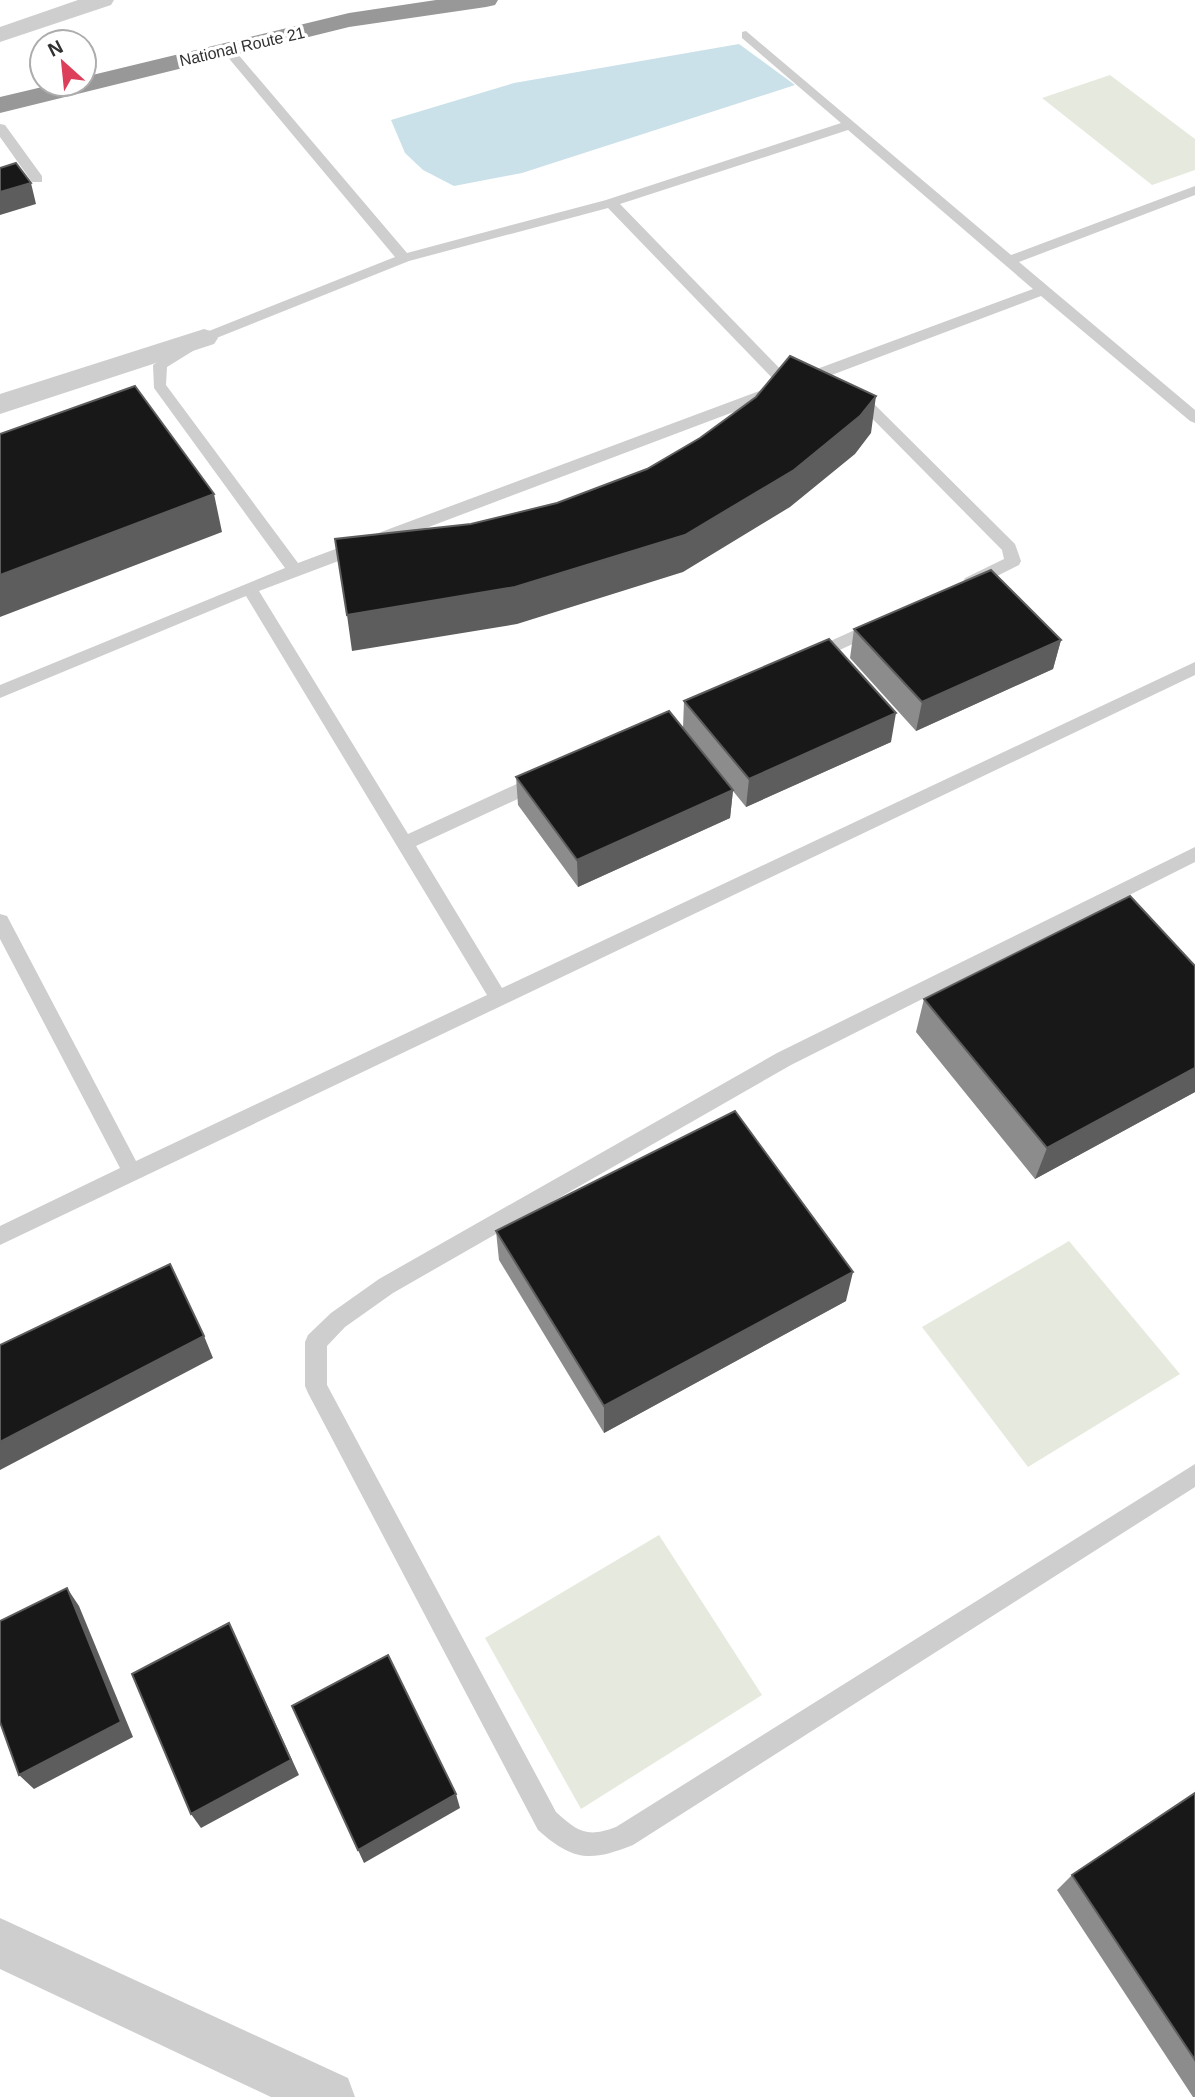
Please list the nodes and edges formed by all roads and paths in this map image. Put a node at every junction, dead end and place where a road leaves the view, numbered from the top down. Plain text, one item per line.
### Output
1 (102, 0) edge
2 (486, 0) edge
3 (0, 35) edge
4 (746, 35) dead end
5 (227, 49) junction
6 (0, 105) edge
7 (849, 125) junction
8 (0, 128) edge
9 (37, 179) dead end
10 (1195, 190) edge
11 (611, 203) junction
12 (404, 258) junction
13 (1008, 261) junction
14 (1043, 290) junction
15 (204, 338) junction
16 (831, 368) junction
17 (786, 384) junction
18 (0, 404) edge
19 (1195, 418) edge
20 (295, 570) junction
21 (250, 589) junction
22 (953, 591) edge
23 (890, 620) edge
24 (790, 666) edge
25 (1195, 668) edge
26 (0, 692) edge
27 (554, 775) edge
28 (404, 844) junction
29 (1195, 854) edge
30 (0, 920) edge
31 (499, 999) junction
32 (132, 1172) junction
33 (0, 1236) edge
34 (1195, 1475) edge
35 (0, 1942) edge
36 (329, 2097) edge

1 - 3 street
2 - 5 highway, National Route 21
4 - 7 lane
5 - 6 highway, National Route 21
5 - 12 lane
7 - 11 lane
7 - 13 lane
8 - 9 lane
10 - 13 lane
11 - 12 lane
11 - 17 lane
12 - 15 lane
13 - 14 lane
14 - 16 lane
14 - 19 lane
15 - 18 street
15 - 20 lane
16 - 17 lane
16 - 22 lane
17 - 20 lane
20 - 21 lane
21 - 26 lane
21 - 28 lane
23 - 24 lane
25 - 31 lane
27 - 28 lane
28 - 31 lane
29 - 34 lane
30 - 32 lane
31 - 32 lane
32 - 33 lane
35 - 36 street

